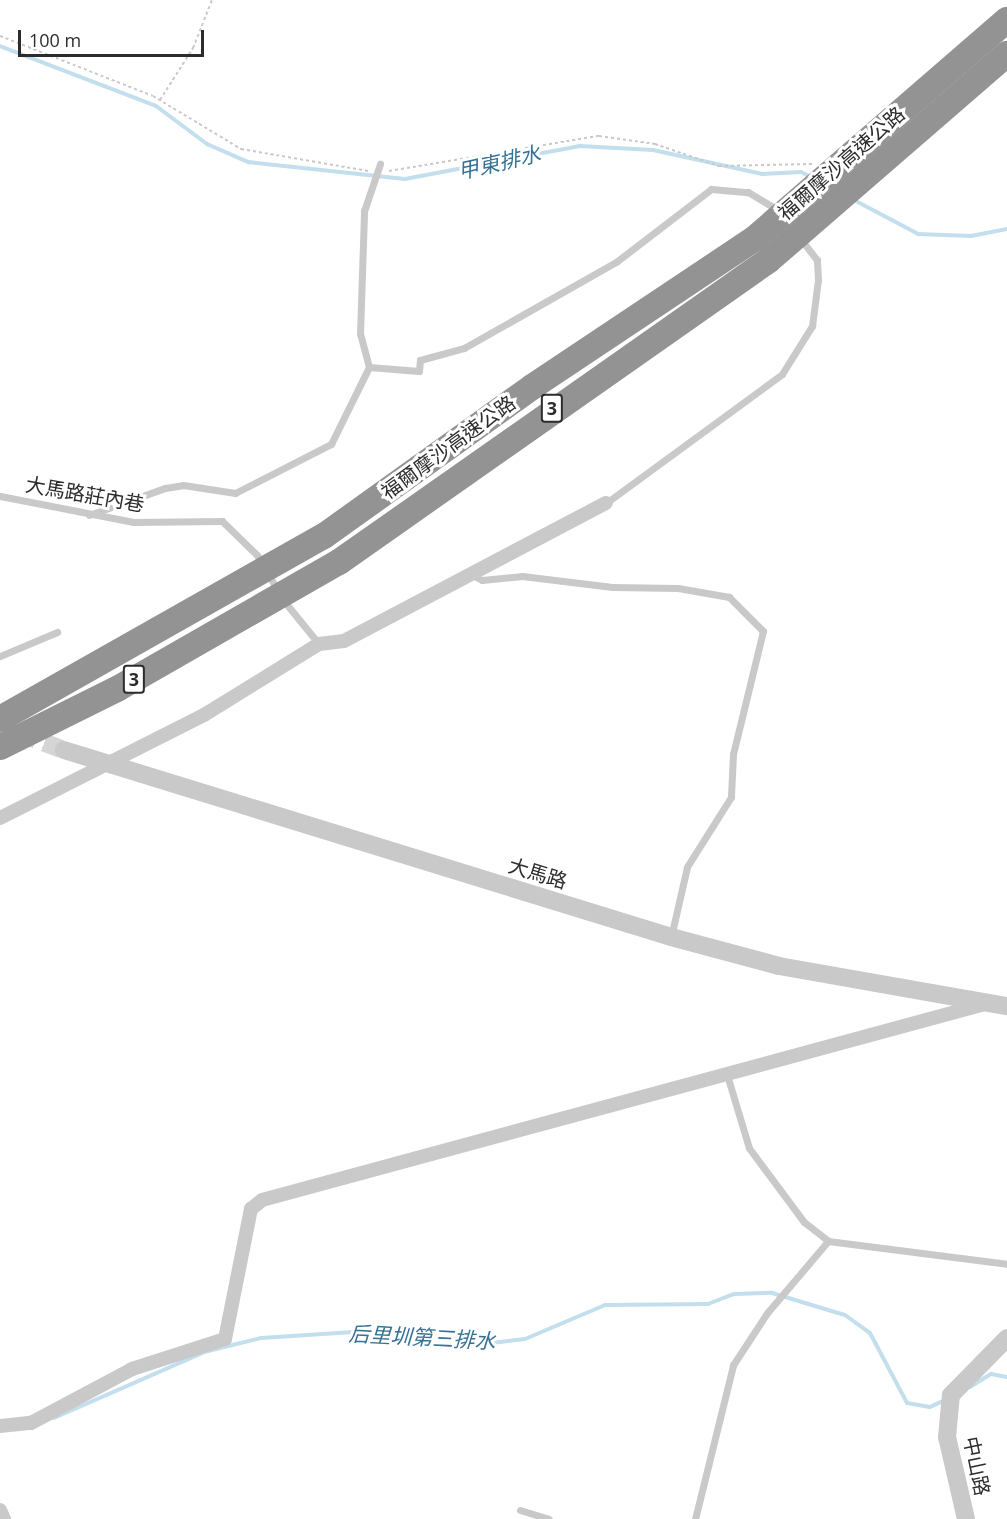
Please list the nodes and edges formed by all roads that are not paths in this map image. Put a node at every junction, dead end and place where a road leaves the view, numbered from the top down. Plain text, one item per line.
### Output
1 (1007, 20) edge
2 (1007, 54) edge
3 (382, 167) road end
4 (369, 367) junction
5 (0, 496) edge
6 (606, 503) joint
7 (90, 515) junction
8 (472, 575) junction
9 (57, 632) dead end
10 (319, 644) junction
11 (0, 656) edge
12 (0, 719) edge
13 (0, 747) edge
14 (64, 750) tunnel mouth
15 (109, 766) junction
16 (0, 818) edge
17 (671, 937) junction
18 (985, 1004) junction
19 (1007, 1006) edge
20 (727, 1075) junction
21 (828, 1241) junction
22 (1007, 1264) edge
23 (1007, 1338) edge
24 (0, 1426) edge
25 (0, 1510) edge
26 (520, 1510) dead end
27 (4, 1519) edge
28 (549, 1519) edge
29 (695, 1519) edge
30 (966, 1519) edge

1 - 12 highway, 福爾摩沙高速公路 / 3
2 - 13 highway, 福爾摩沙高速公路 / 3
3 - 4 lane
4 - 6 lane
4 - 7 lane
5 - 7 lane, 大馬路莊內巷
6 - 8 street
7 - 10 lane, 大馬路莊內巷
8 - 10 street
8 - 17 lane
9 - 11 lane
10 - 15 street
14 - 15 street, 大馬路
15 - 16 street
15 - 17 street, 大馬路
17 - 18 street, 大馬路
18 - 19 street, 大馬路
18 - 20 street
20 - 21 lane
20 - 24 street
21 - 22 lane
21 - 29 lane
23 - 30 street, 中山路
25 - 27 street
26 - 28 lane

